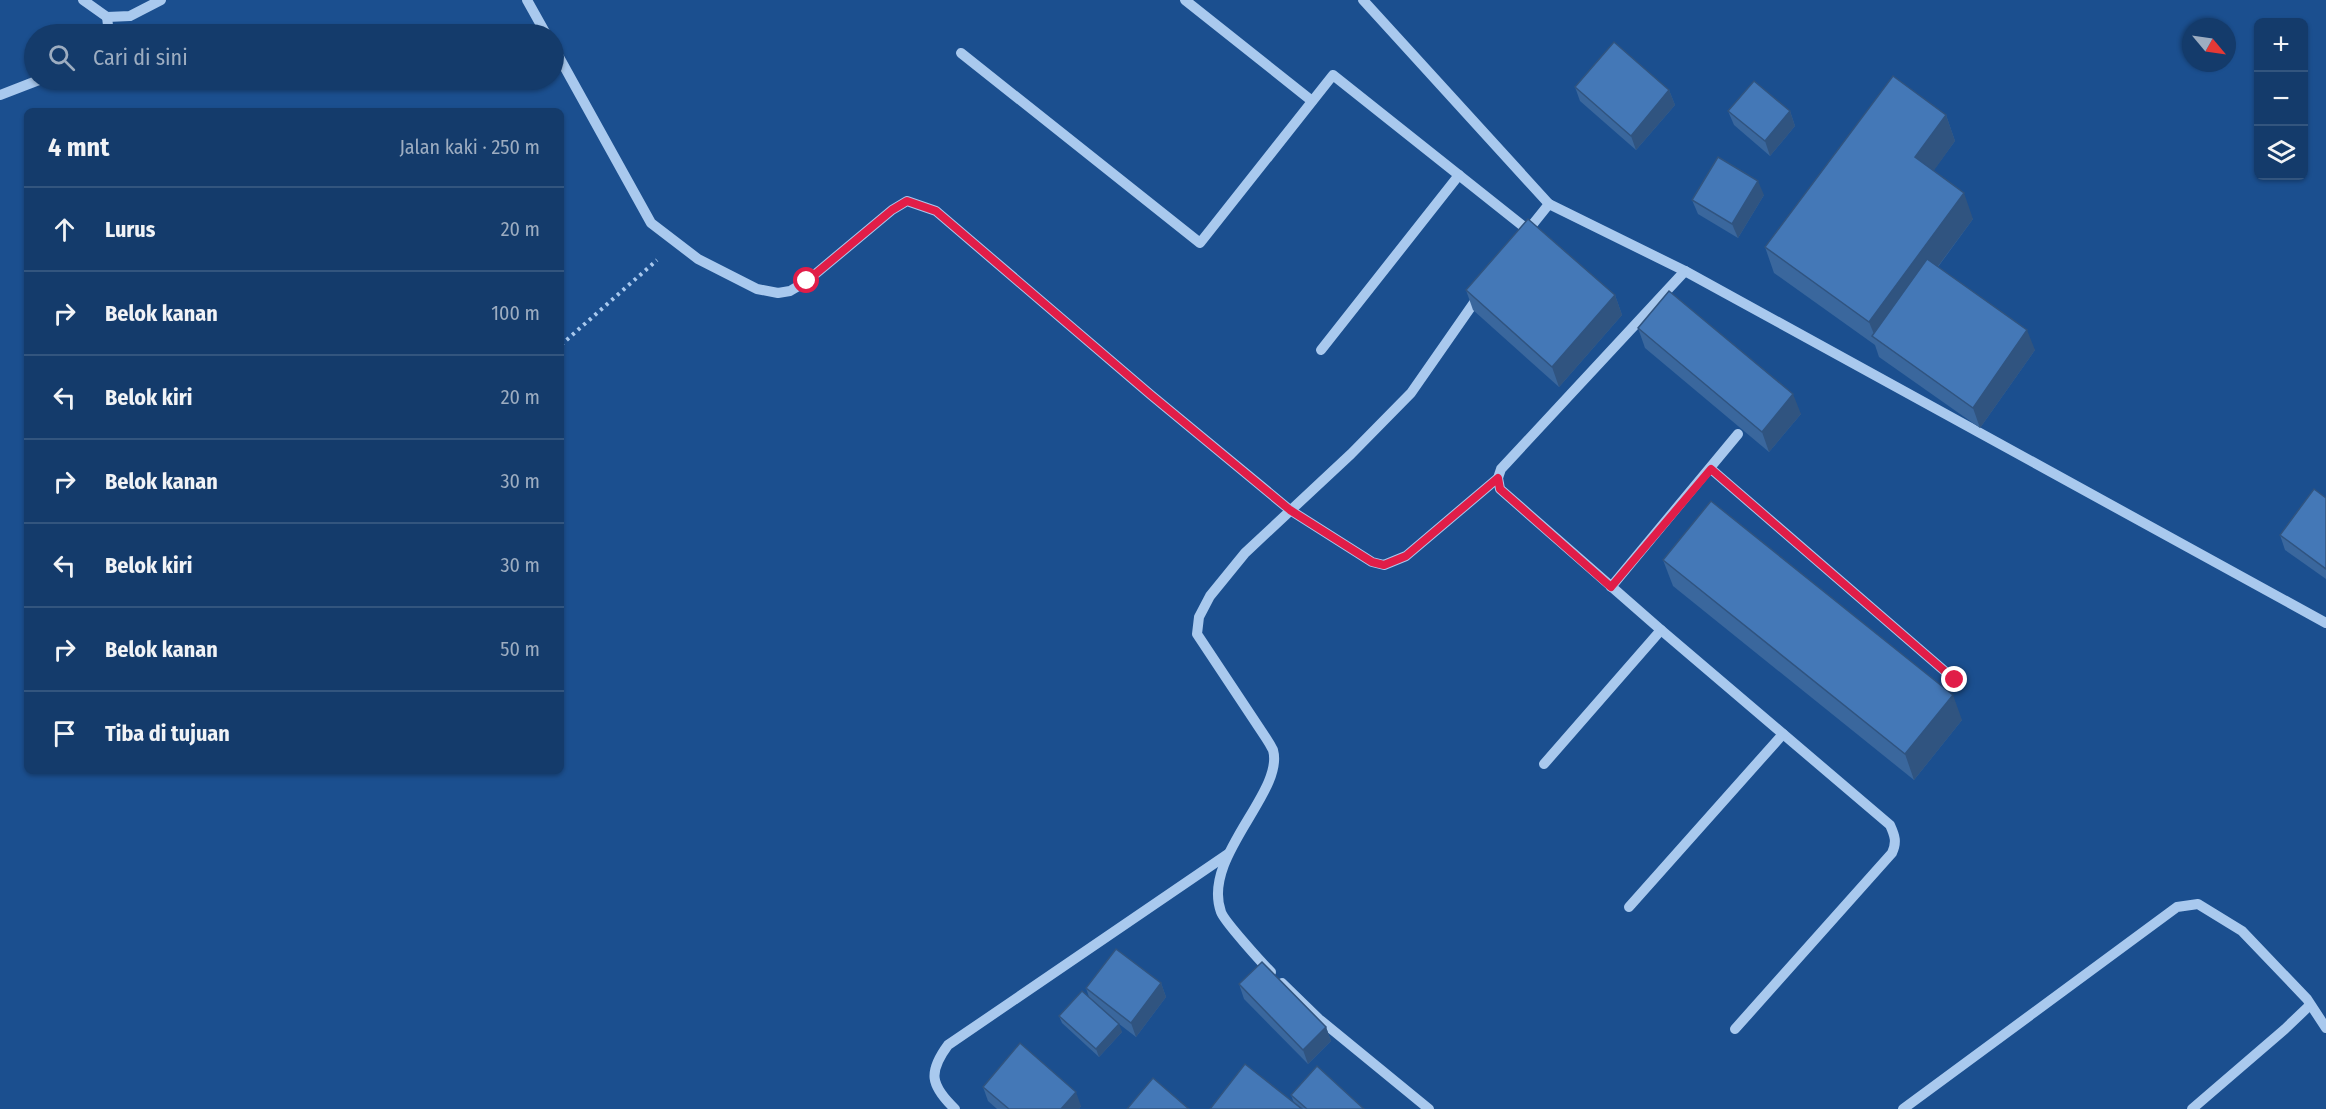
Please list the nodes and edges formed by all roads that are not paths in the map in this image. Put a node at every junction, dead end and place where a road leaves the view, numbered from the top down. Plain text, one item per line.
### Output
1 (83, 0) edge
2 (161, 0) edge
3 (527, 0) edge
4 (1185, 0) edge
5 (1363, 0) edge
6 (107, 17) junction
7 (108, 24) edge
8 (540, 24) edge
9 (961, 53) dead end
10 (564, 66) edge
11 (24, 86) edge
12 (0, 95) edge
13 (1312, 101) junction
14 (1459, 175) junction
15 (1549, 204) junction
16 (1528, 230) junction
17 (1516, 247) edge
18 (1685, 271) junction
19 (1484, 288) edge
20 (1321, 350) dead end
21 (1738, 434) edge
22 (1711, 469) junction
23 (1498, 478) junction
24 (1290, 510) junction
25 (1611, 587) junction
26 (2326, 623) edge
27 (1661, 630) junction
28 (1955, 680) dead end
29 (1783, 734) junction
30 (1544, 764) dead end
31 (1229, 853) junction
32 (1629, 907) dead end
33 (2310, 1005) junction
34 (2326, 1028) edge
35 (1735, 1029) dead end
36 (955, 1109) edge
37 (1430, 1109) edge
38 (1903, 1109) edge
39 (2192, 1109) edge

1 - 6 street
2 - 6 street
3 - 8 street
4 - 13 street
5 - 15 street
6 - 7 street
9 - 13 street
10 - 24 street
11 - 12 street
13 - 14 street
14 - 16 street
14 - 20 street
15 - 16 street
15 - 18 street
16 - 17 street
18 - 23 street
18 - 26 street
19 - 24 street
21 - 22 street
22 - 25 street
22 - 28 street
23 - 24 street
23 - 25 street
24 - 31 street
25 - 27 street
27 - 29 street
27 - 30 street
29 - 32 street
29 - 35 street
31 - 36 street
31 - 37 street
33 - 34 street
33 - 38 street
33 - 39 street

